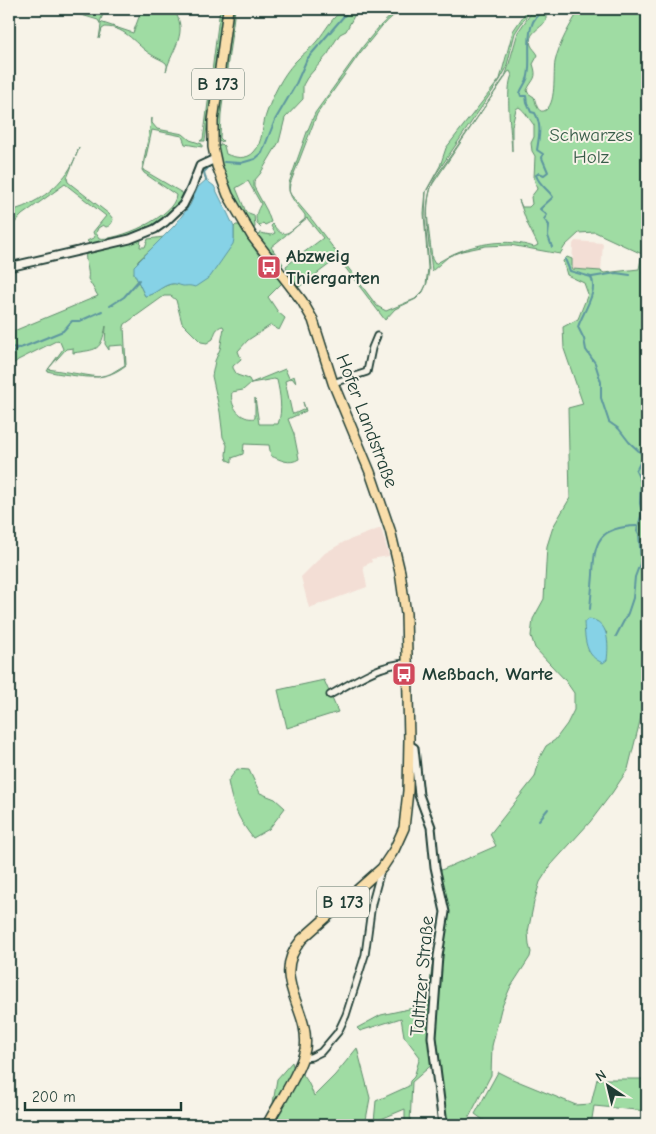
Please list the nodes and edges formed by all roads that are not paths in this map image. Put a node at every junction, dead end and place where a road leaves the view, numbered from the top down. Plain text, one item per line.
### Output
1 (228, 9) edge
2 (215, 159) junction
3 (9, 267) edge
4 (377, 336) dead end
5 (333, 383) junction
6 (408, 663) junction
7 (330, 695) dead end
8 (409, 745) junction
9 (382, 868) junction
10 (302, 1058) junction
11 (267, 1125) edge
12 (443, 1125) edge

1 - 2 main road, Hofer Landstraße / B 173
2 - 3 street
2 - 5 main road, Hofer Landstraße / B 173
4 - 5 street
5 - 6 main road, Hofer Landstraße / B 173
6 - 7 street
6 - 8 main road, Hofer Landstraße / B 173
8 - 9 main road, Hofer Landstraße / B 173
8 - 12 street, Taltitzer Straße
9 - 10 street, Hofer Landstraße
9 - 10 main road, Hofer Landstraße / B 173
10 - 11 main road, B 173

